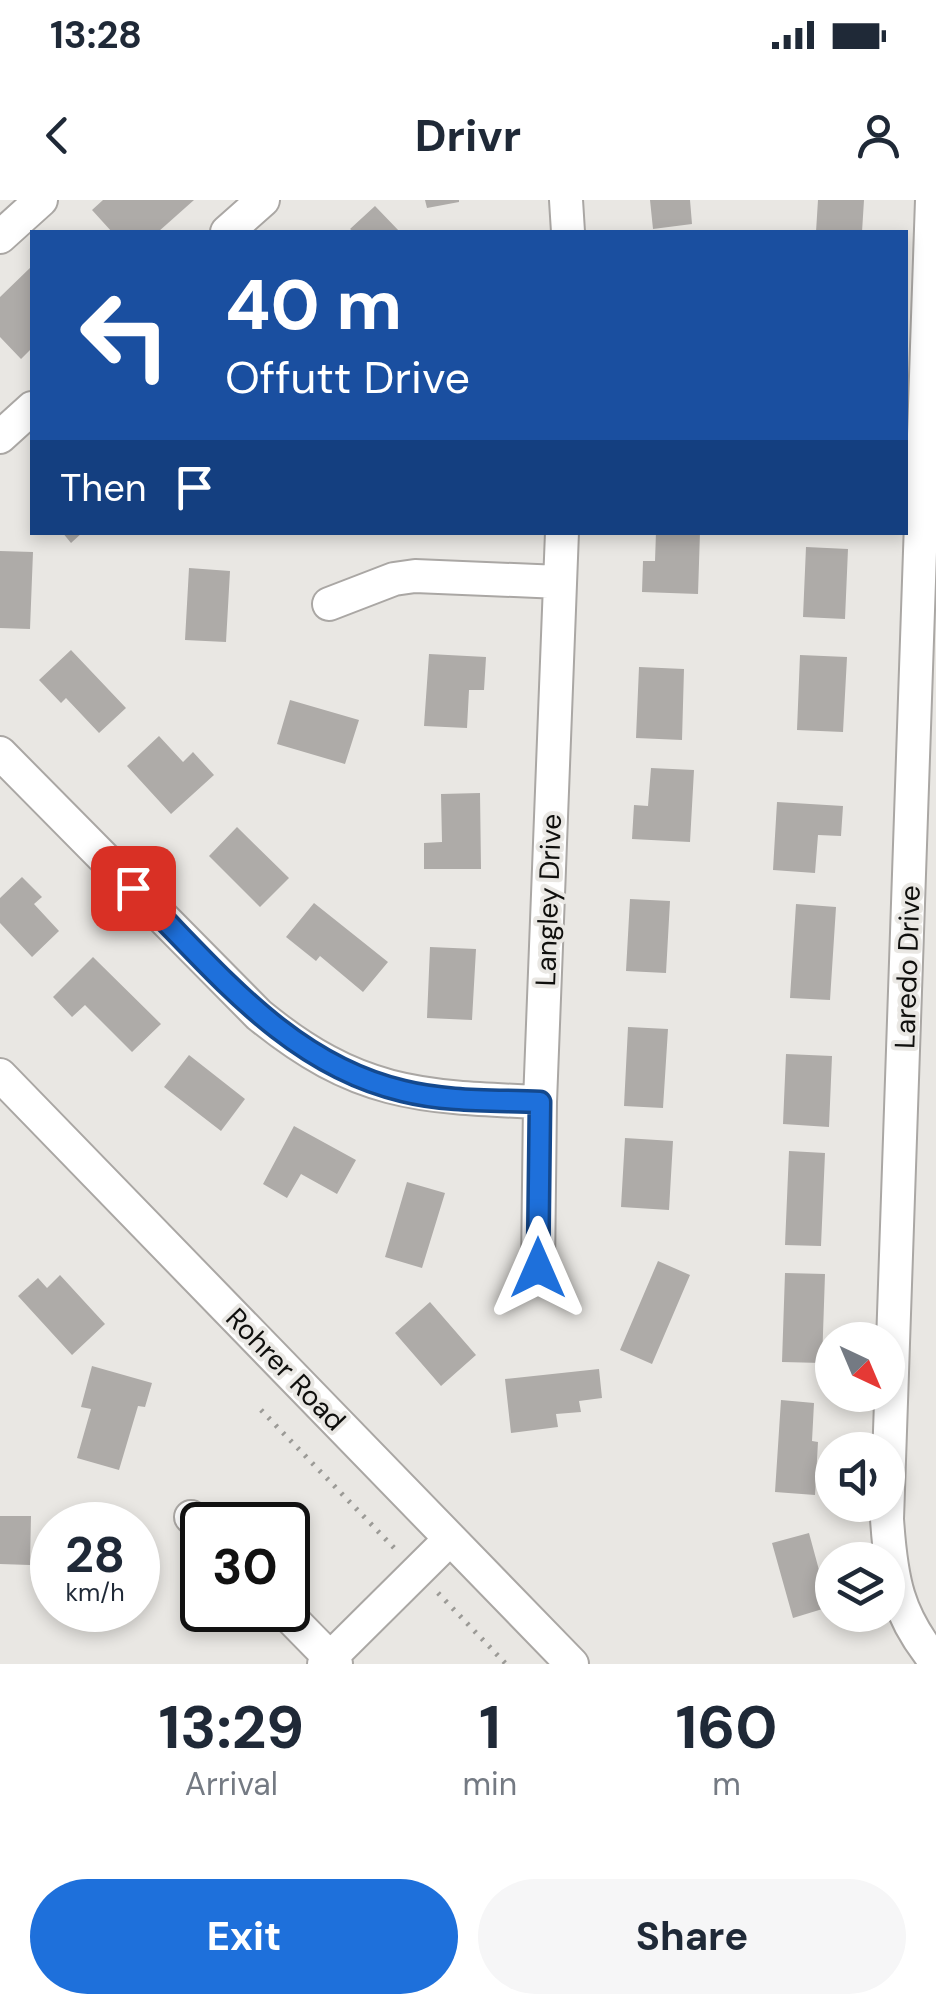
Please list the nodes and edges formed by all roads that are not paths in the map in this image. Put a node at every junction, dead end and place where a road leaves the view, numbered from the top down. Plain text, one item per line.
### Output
1 (41, 200) edge
2 (263, 200) edge
3 (566, 200) edge
4 (932, 200) edge
5 (230, 230) edge
6 (568, 230) edge
7 (0, 237) edge
8 (30, 410) edge
9 (0, 437) edge
10 (562, 535) edge
11 (560, 582) junction
12 (329, 604) dead end
13 (0, 753) edge
14 (0, 1074) edge
15 (540, 1102) junction
16 (538, 1268) dead end
17 (450, 1539) junction
18 (303, 1632) edge
19 (330, 1662) edge
20 (936, 1662) edge
21 (572, 1664) edge

1 - 7 street
2 - 5 street
3 - 6 street
4 - 20 street, Laredo Drive
8 - 9 street
10 - 11 street, Langley Drive
11 - 12 street
11 - 15 street, Langley Drive
13 - 15 street
14 - 17 street, Rohrer Road
15 - 16 street, Langley Drive
17 - 19 street
17 - 21 street, Rohrer Road
18 - 19 street

